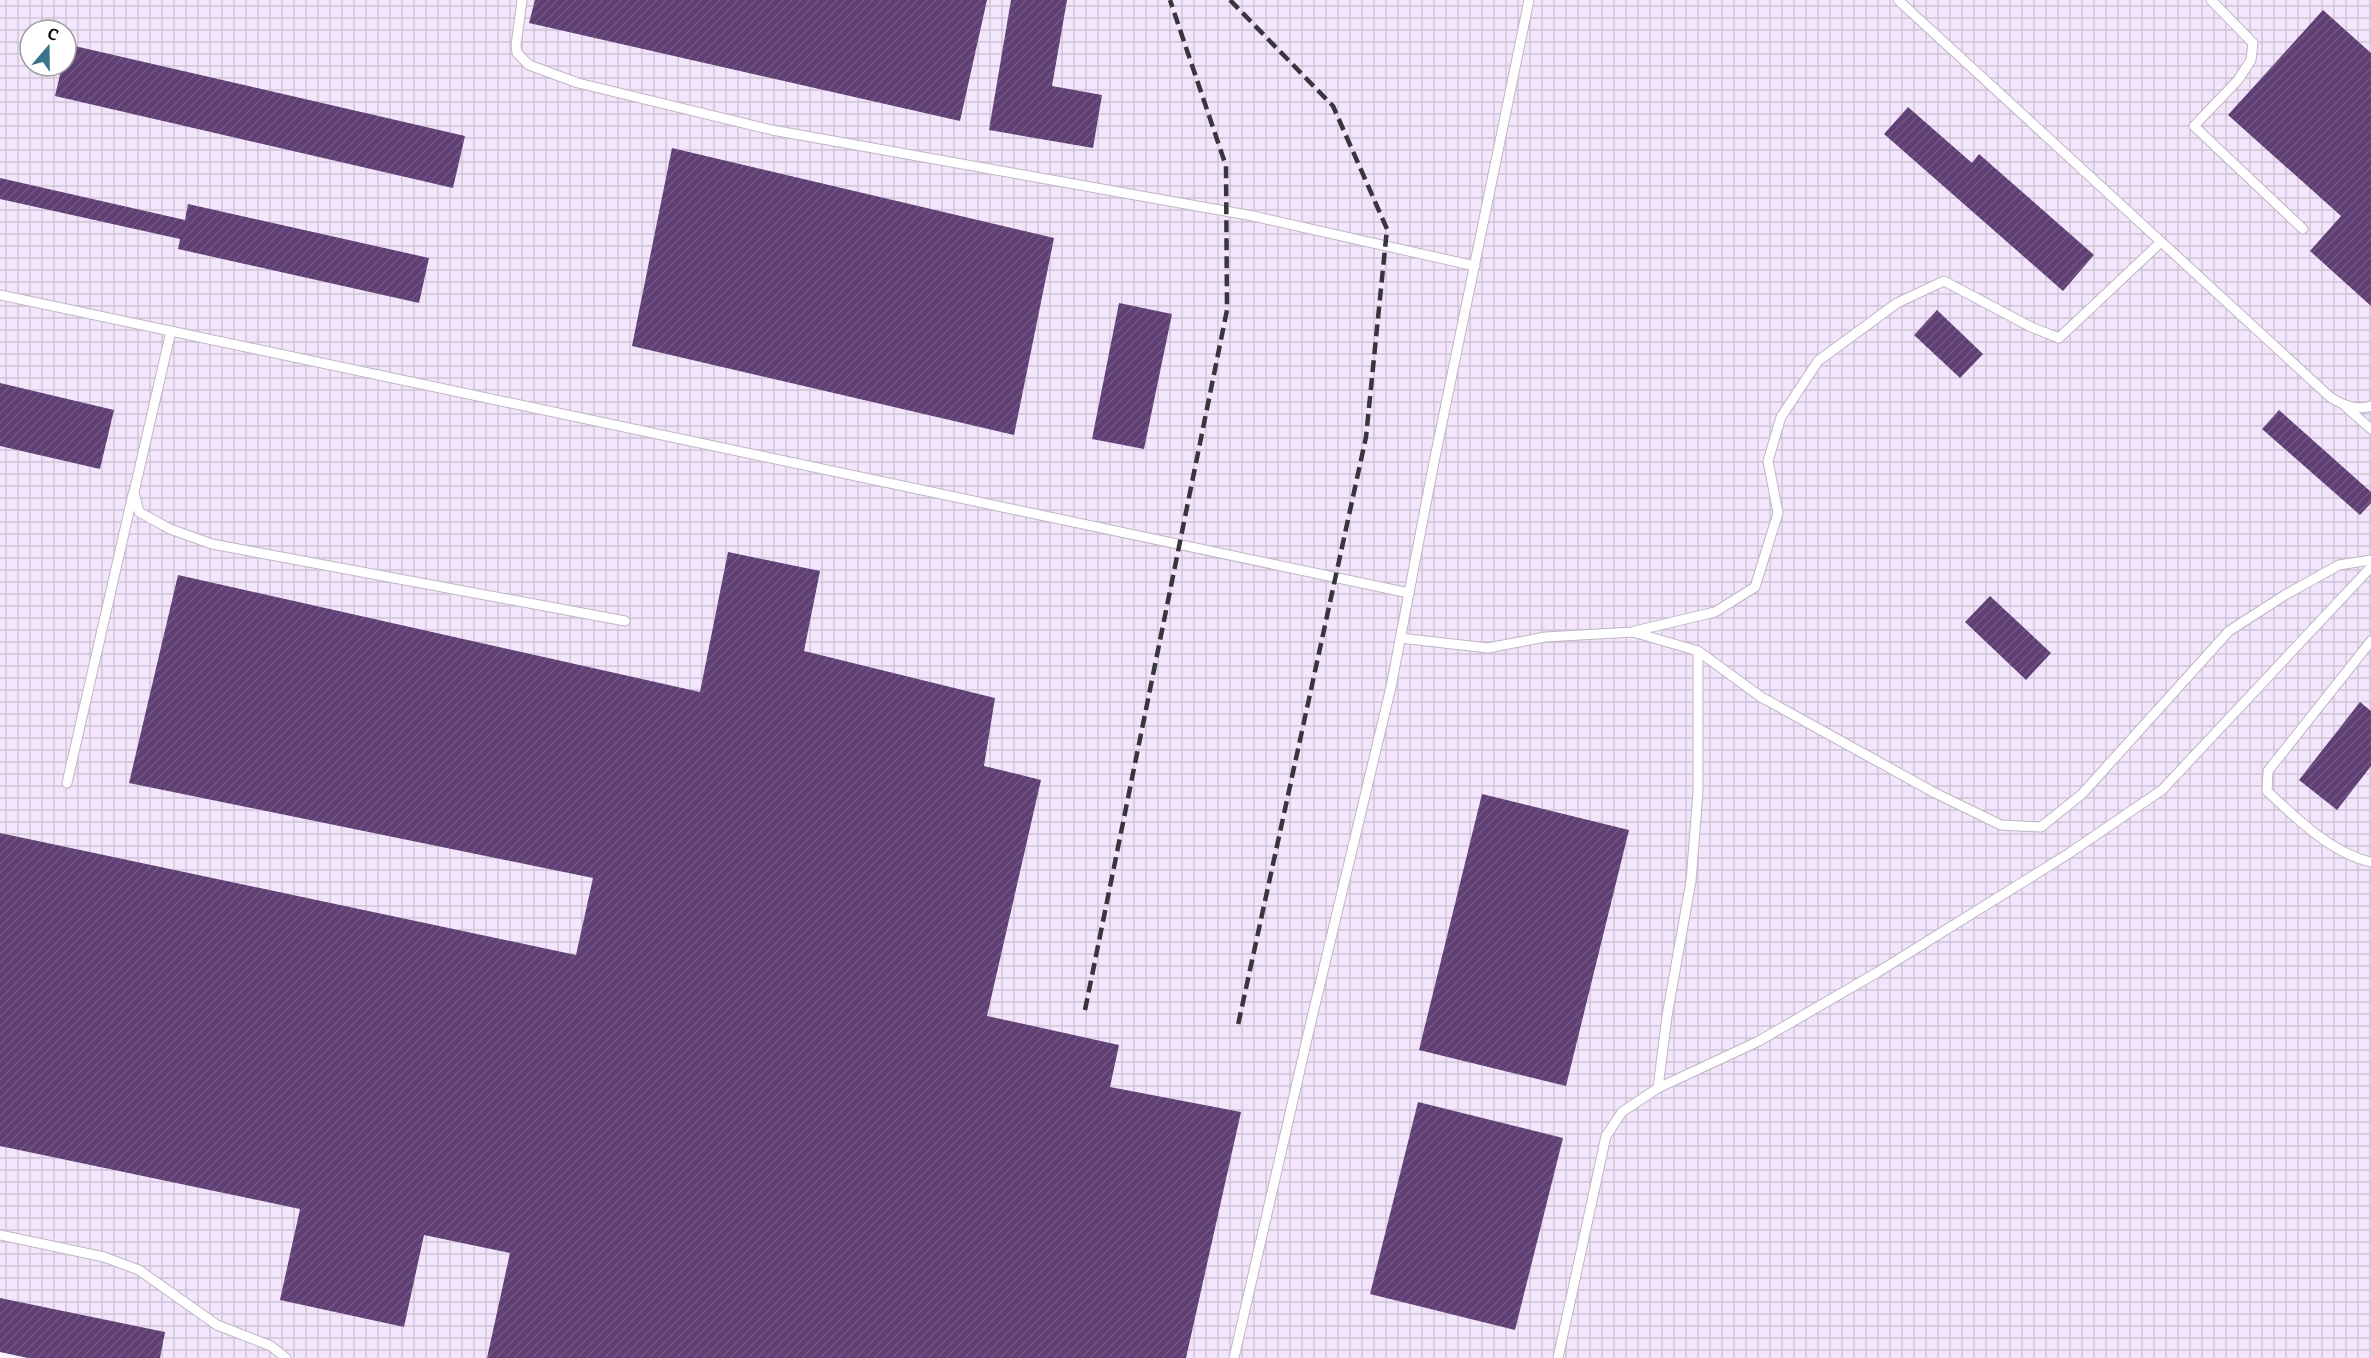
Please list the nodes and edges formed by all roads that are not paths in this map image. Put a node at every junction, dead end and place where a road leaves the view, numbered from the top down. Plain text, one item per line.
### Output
1 (522, 0) edge
2 (1528, 0) edge
3 (1898, 0) edge
4 (2211, 0) edge
5 (2303, 229) dead end
6 (2161, 242) junction
7 (1475, 267) junction
8 (0, 295) edge
9 (171, 331) junction
10 (2343, 405) junction
11 (2371, 406) edge
12 (2371, 429) edge
13 (134, 492) junction
14 (2371, 560) edge
15 (2371, 567) edge
16 (1409, 593) junction
17 (625, 621) dead end
18 (1633, 632) junction
19 (1400, 638) junction
20 (2371, 641) edge
21 (1698, 651) junction
22 (67, 783) dead end
23 (2371, 862) edge
24 (1658, 1088) junction
25 (0, 1235) edge
26 (286, 1358) edge
27 (1234, 1358) edge
28 (1558, 1358) edge

1 - 7 lane
2 - 7 lane
3 - 6 lane
4 - 5 lane
6 - 10 lane
6 - 18 lane
7 - 16 lane
8 - 9 lane
9 - 13 lane
9 - 16 lane
10 - 11 lane
10 - 12 lane
13 - 17 lane
13 - 22 lane
14 - 21 lane
15 - 24 lane
16 - 19 lane
18 - 19 lane
18 - 21 lane
19 - 27 lane
20 - 23 lane
21 - 24 lane
24 - 28 lane
25 - 26 lane

